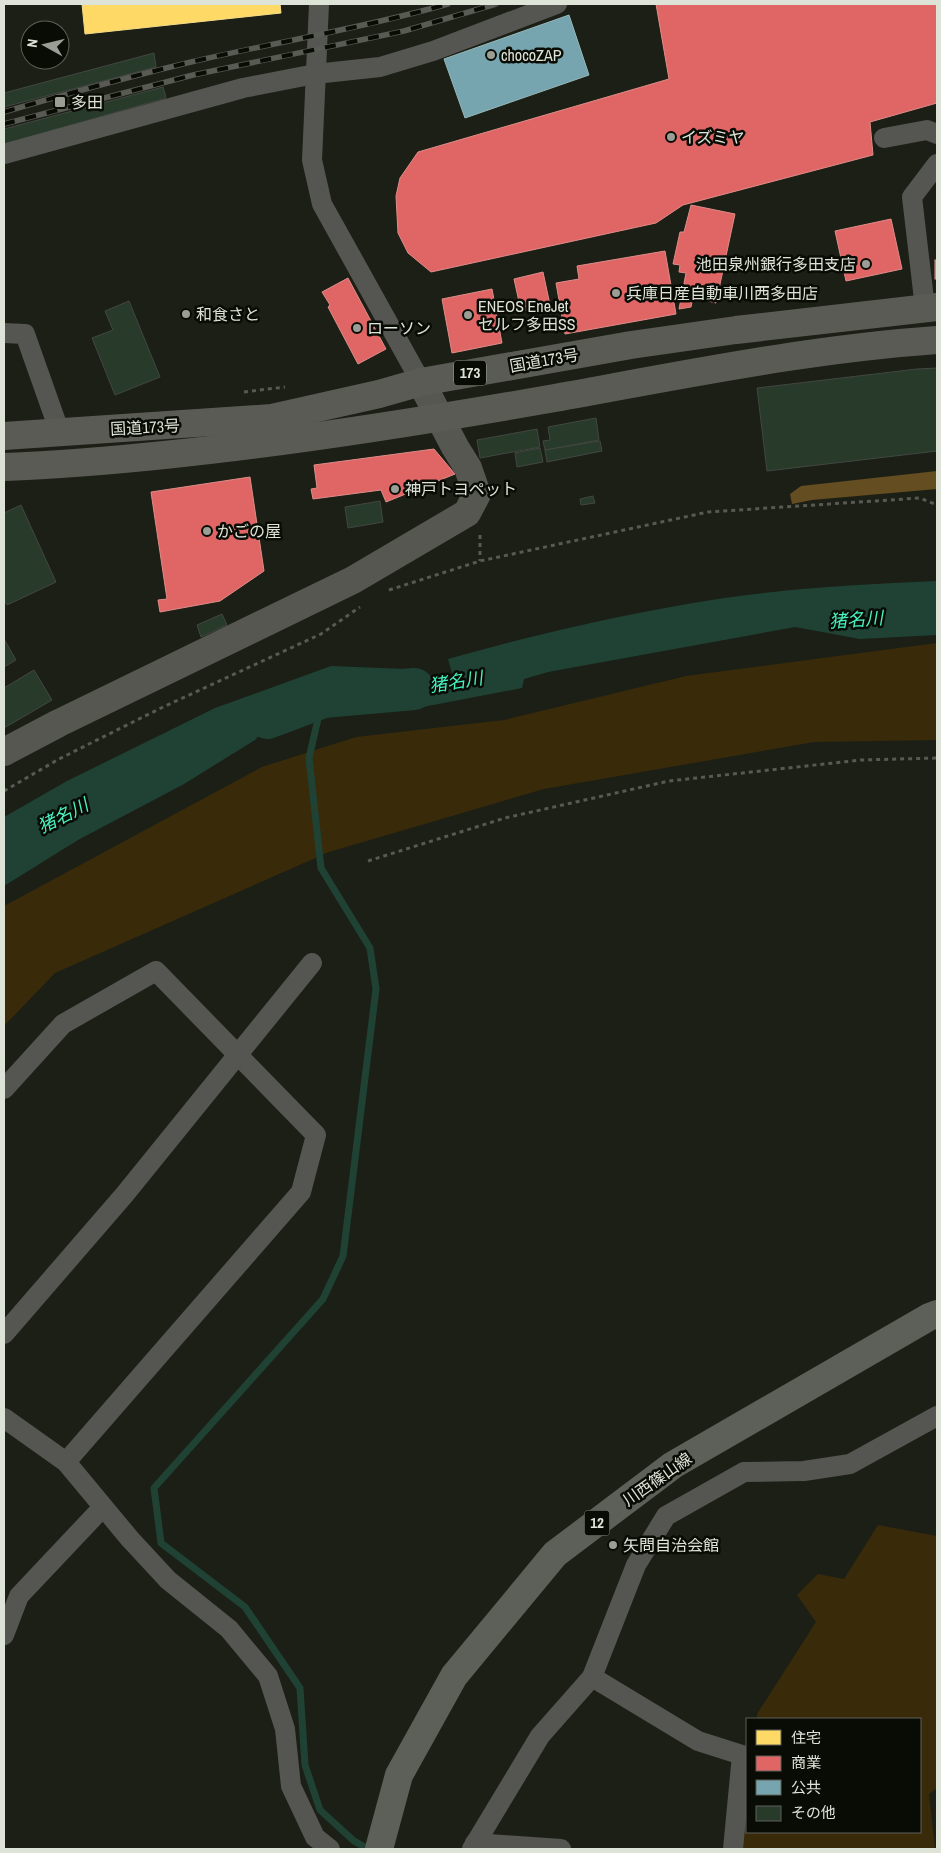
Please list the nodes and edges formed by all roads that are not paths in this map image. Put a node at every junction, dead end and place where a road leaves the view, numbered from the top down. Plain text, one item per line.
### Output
1 (319, 4) edge
2 (558, 4) edge
3 (315, 74) junction
4 (937, 134) edge
5 (884, 138) dead end
6 (4, 154) edge
7 (937, 164) edge
8 (931, 308) edge
9 (4, 333) edge
10 (937, 340) edge
11 (421, 382) junction
12 (440, 418) junction
13 (60, 433) junction
14 (4, 436) edge
15 (4, 467) edge
16 (4, 752) edge
17 (312, 963) dead end
18 (238, 1055) junction
19 (4, 1089) edge
20 (937, 1314) edge
21 (4, 1334) edge
22 (937, 1416) edge
23 (4, 1418) edge
24 (66, 1462) junction
25 (103, 1507) junction
26 (4, 1634) edge
27 (592, 1677) junction
28 (473, 1846) edge
29 (330, 1849) edge
30 (379, 1849) edge
31 (561, 1849) edge
32 (733, 1849) edge

1 - 3 street
2 - 3 street
3 - 6 street
3 - 11 street
4 - 5 street
7 - 8 street
8 - 11 highway, 国道173号 / 173
9 - 13 street
10 - 12 highway, 国道173号 / 173
11 - 12 street
11 - 13 highway, 国道173号 / 173
12 - 15 highway, 国道173号 / 173
12 - 16 street
13 - 14 highway, 国道173号 / 173
17 - 18 street
18 - 19 street
18 - 21 street
18 - 24 street
20 - 30 main road, 川西篠山線 / 12
22 - 27 street
23 - 24 street
24 - 25 street
25 - 26 street
25 - 29 street
27 - 28 street
27 - 32 street
28 - 31 street

